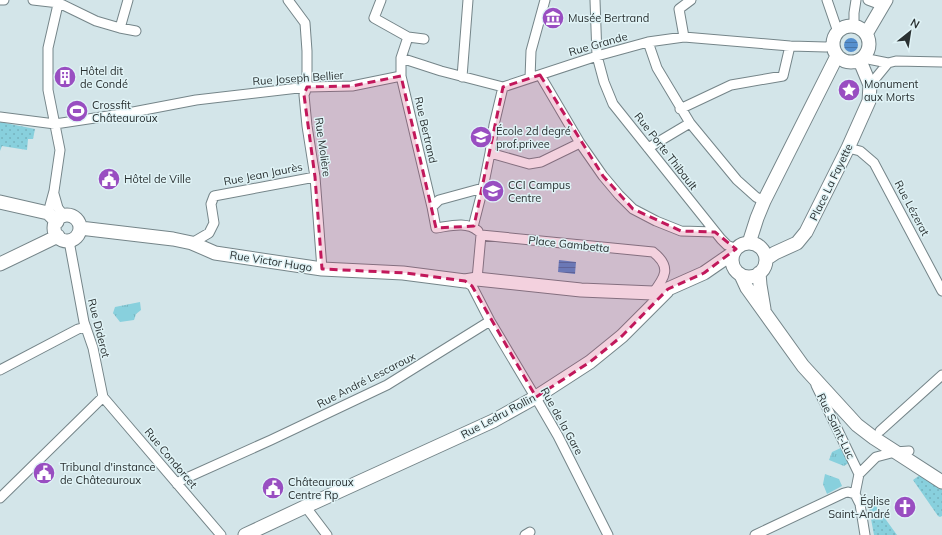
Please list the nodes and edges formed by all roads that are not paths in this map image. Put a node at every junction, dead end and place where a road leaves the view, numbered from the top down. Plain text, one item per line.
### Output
1 (0, 0) edge
2 (4, 0) edge
3 (33, 0) edge
4 (128, 0) edge
5 (288, 0) edge
6 (381, 0) edge
7 (468, 0) edge
8 (545, 0) edge
9 (595, 0) edge
10 (691, 0) edge
11 (827, 0) edge
12 (856, 0) edge
13 (877, 1) edge
14 (59, 2) edge
15 (120, 28) junction
16 (859, 29) junction
17 (136, 30) dead end
18 (838, 32) junction
19 (408, 37) junction
20 (684, 37) junction
21 (424, 39) dead end
22 (648, 42) junction
23 (790, 46) junction
24 (835, 50) junction
25 (597, 56) junction
26 (401, 58) junction
27 (862, 59) junction
28 (942, 62) edge
29 (888, 63) junction
30 (540, 75) junction
31 (401, 76) junction
32 (462, 76) junction
33 (530, 78) junction
34 (870, 85) junction
35 (307, 87) junction
36 (503, 87) junction
37 (680, 109) junction
38 (0, 117) edge
39 (690, 123) junction
40 (55, 124) junction
41 (580, 143) junction
42 (648, 148) junction
43 (848, 148) junction
44 (490, 153) junction
45 (315, 177) junction
46 (484, 188) junction
47 (53, 193) junction
48 (764, 201) junction
49 (0, 202) edge
50 (432, 207) junction
51 (54, 216) junction
52 (476, 216) junction
53 (460, 225) junction
54 (473, 227) junction
55 (80, 228) junction
56 (715, 232) junction
57 (481, 235) junction
58 (63, 239) junction
59 (192, 243) junction
60 (749, 243) junction
61 (734, 251) junction
62 (766, 259) junction
63 (0, 264) edge
64 (322, 269) junction
65 (737, 272) junction
66 (704, 273) junction
67 (759, 273) junction
68 (471, 280) junction
69 (668, 290) junction
70 (942, 291) edge
71 (653, 293) junction
72 (765, 313) junction
73 (490, 322) junction
74 (86, 327) junction
75 (0, 370) edge
76 (942, 375) edge
77 (813, 378) junction
78 (103, 397) junction
79 (536, 397) junction
80 (877, 435) junction
81 (909, 451) junction
82 (895, 452) junction
83 (942, 472) edge
84 (859, 474) junction
85 (942, 482) edge
86 (177, 484) junction
87 (855, 494) junction
88 (0, 498) edge
89 (305, 506) junction
90 (221, 535) edge
91 (245, 535) edge
92 (327, 535) edge
93 (608, 535) edge
94 (755, 535) edge
95 (865, 535) edge

1 - 2 street
3 - 14 street
4 - 15 street
5 - 35 street, Rue Molière
6 - 19 street
7 - 32 street
8 - 33 street
9 - 25 street, Rue Porte Thibault
10 - 20 street
11 - 18 street
12 - 16 street
13 - 16 main road
14 - 15 street
14 - 40 street
15 - 17 street
16 - 18 main road
16 - 27 main road
18 - 24 main road
19 - 21 street
19 - 26 street, Rue Bertrand
20 - 22 street, Rue Grande
20 - 23 street, Rue Grande
22 - 25 street, Rue Grande
22 - 37 street
23 - 24 street, Rue Grande
23 - 37 street
24 - 27 main road
24 - 48 main road
25 - 30 street, Rue Grande
25 - 42 street, Rue Porte Thibault
26 - 31 street, Rue Bertrand
26 - 32 street
27 - 29 street
27 - 34 main road, Place La Fayette
28 - 29 street
29 - 34 street
30 - 33 street, Rue Grande
30 - 41 street
31 - 35 street, Rue Joseph Bellier
31 - 50 street, Rue Bertrand
32 - 36 street
33 - 36 street, Rue Grande
34 - 43 main road, Place La Fayette
35 - 40 street, Rue Joseph Bellier
35 - 45 street, Rue Molière
36 - 44 street
37 - 39 street
38 - 40 street, Rue Joseph Bellier
39 - 42 street
39 - 48 street
40 - 47 street
41 - 44 street
41 - 56 street
42 - 56 street, Rue Porte Thibault
43 - 62 main road, Place La Fayette
43 - 70 street, Rue Lézerat
44 - 46 street
45 - 59 street, Rue Jean Jaurès
45 - 64 street, Rue Molière
46 - 50 street
46 - 52 street
47 - 51 street
47 - 51 street
48 - 60 main road
49 - 51 main road
50 - 53 street, Rue Bertrand
51 - 55 main road
51 - 58 main road
52 - 53 street
52 - 54 street
53 - 54 street
54 - 57 street
55 - 58 main road
55 - 59 main road, Rue Victor Hugo
56 - 61 street, Rue Porte Thibault
57 - 68 street
57 - 71 street, Place Gambetta
58 - 63 main road
58 - 74 street, Rue Diderot
59 - 64 main road, Rue Victor Hugo
60 - 61 main road
60 - 62 main road
61 - 65 main road
61 - 66 main road
62 - 67 main road
64 - 68 main road, Rue Victor Hugo
65 - 66 main road
65 - 67 main road
65 - 72 main road, Rue Saint-Luc
66 - 69 main road
67 - 72 main road, Rue Saint-Luc
68 - 71 main road
68 - 73 street, Rue de la Gare
69 - 71 main road
69 - 79 main road, Rue Ledru Rollin
72 - 77 main road, Rue Saint-Luc
73 - 79 street, Rue de la Gare
73 - 86 street, Rue André Lescaroux
74 - 75 street
74 - 78 street, Rue Diderot
76 - 80 street
77 - 80 main road, Rue Saint-Luc
77 - 84 street, Rue Saint-Luc
78 - 86 street, Rue Condorcet
78 - 88 street
79 - 89 main road, Rue Ledru Rollin
79 - 93 street, Rue de la Gare
80 - 81 main road
80 - 82 main road
81 - 82 street
81 - 83 main road
82 - 84 street
82 - 85 main road
84 - 87 street
86 - 90 street, Rue Condorcet
87 - 94 street
87 - 95 street
89 - 91 main road, Rue Ledru Rollin
89 - 92 street

